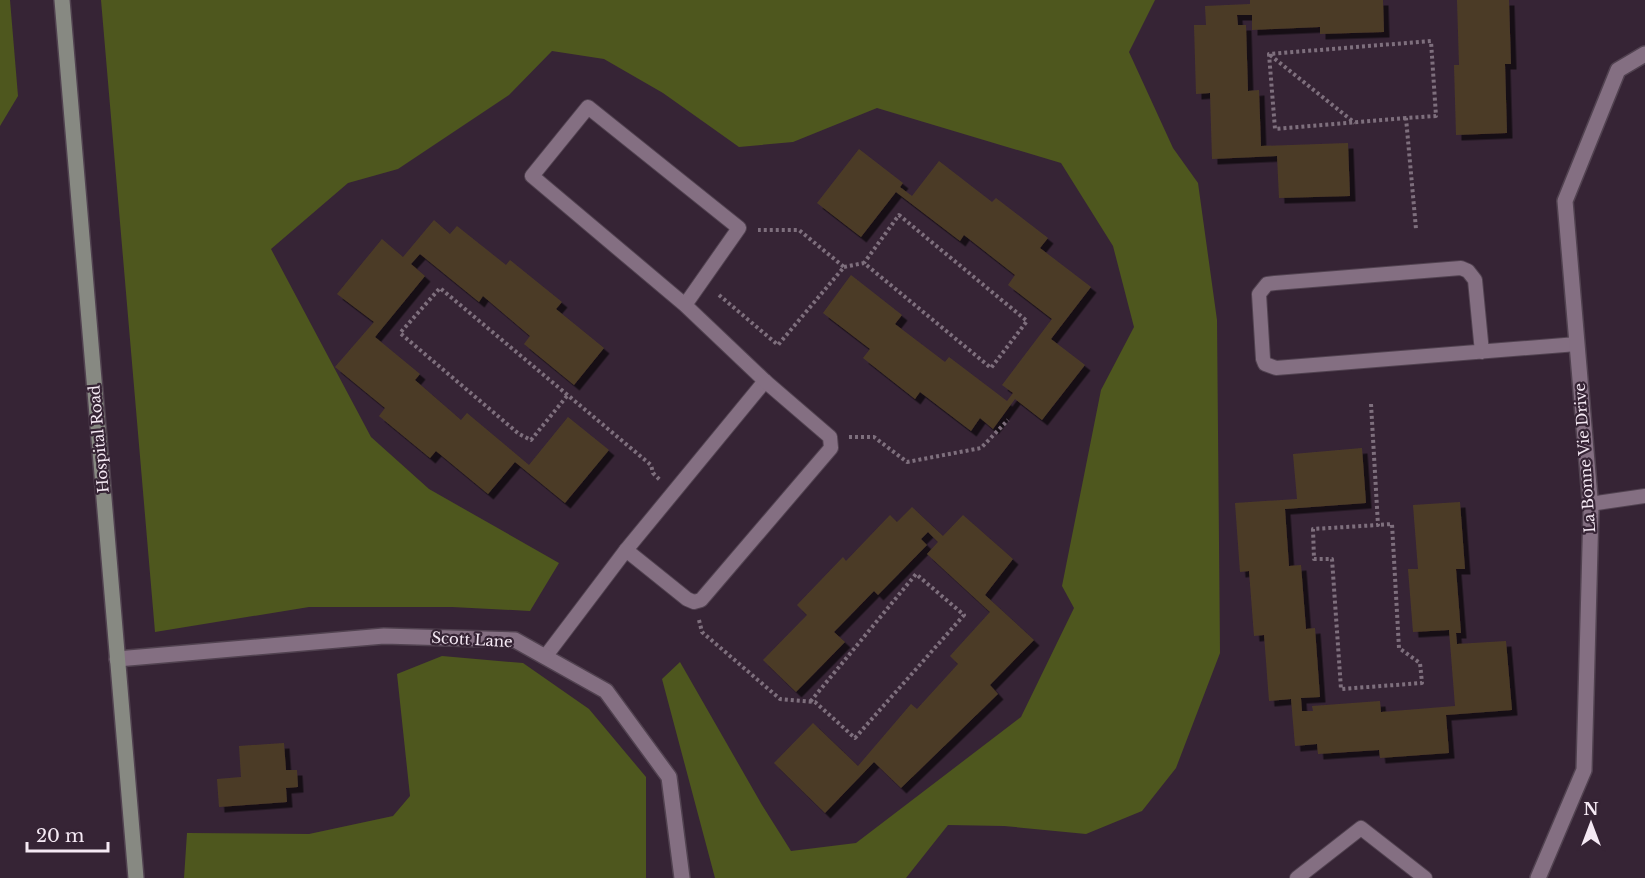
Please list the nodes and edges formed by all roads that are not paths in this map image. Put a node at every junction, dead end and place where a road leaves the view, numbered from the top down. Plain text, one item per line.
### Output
1 (62, 0) edge
2 (1645, 54) edge
3 (685, 305) junction
4 (1577, 344) junction
5 (1482, 352) junction
6 (765, 381) junction
7 (1645, 496) edge
8 (1590, 504) junction
9 (626, 550) junction
10 (545, 657) junction
11 (117, 659) junction
12 (136, 878) edge
13 (682, 878) edge
14 (1297, 878) edge
15 (1425, 878) edge
16 (1538, 878) edge

1 - 11 street, Hospital Road
2 - 4 street, La Bonne Vie Drive
3 - 3 lane
3 - 6 lane
4 - 5 lane
4 - 8 street, La Bonne Vie Drive
5 - 5 lane
6 - 9 lane
6 - 9 lane
7 - 8 lane
8 - 16 street, La Bonne Vie Drive
9 - 10 lane
10 - 11 street, Scott Lane
10 - 13 street, Scott Lane
11 - 12 street, Hospital Road
14 - 15 lane

